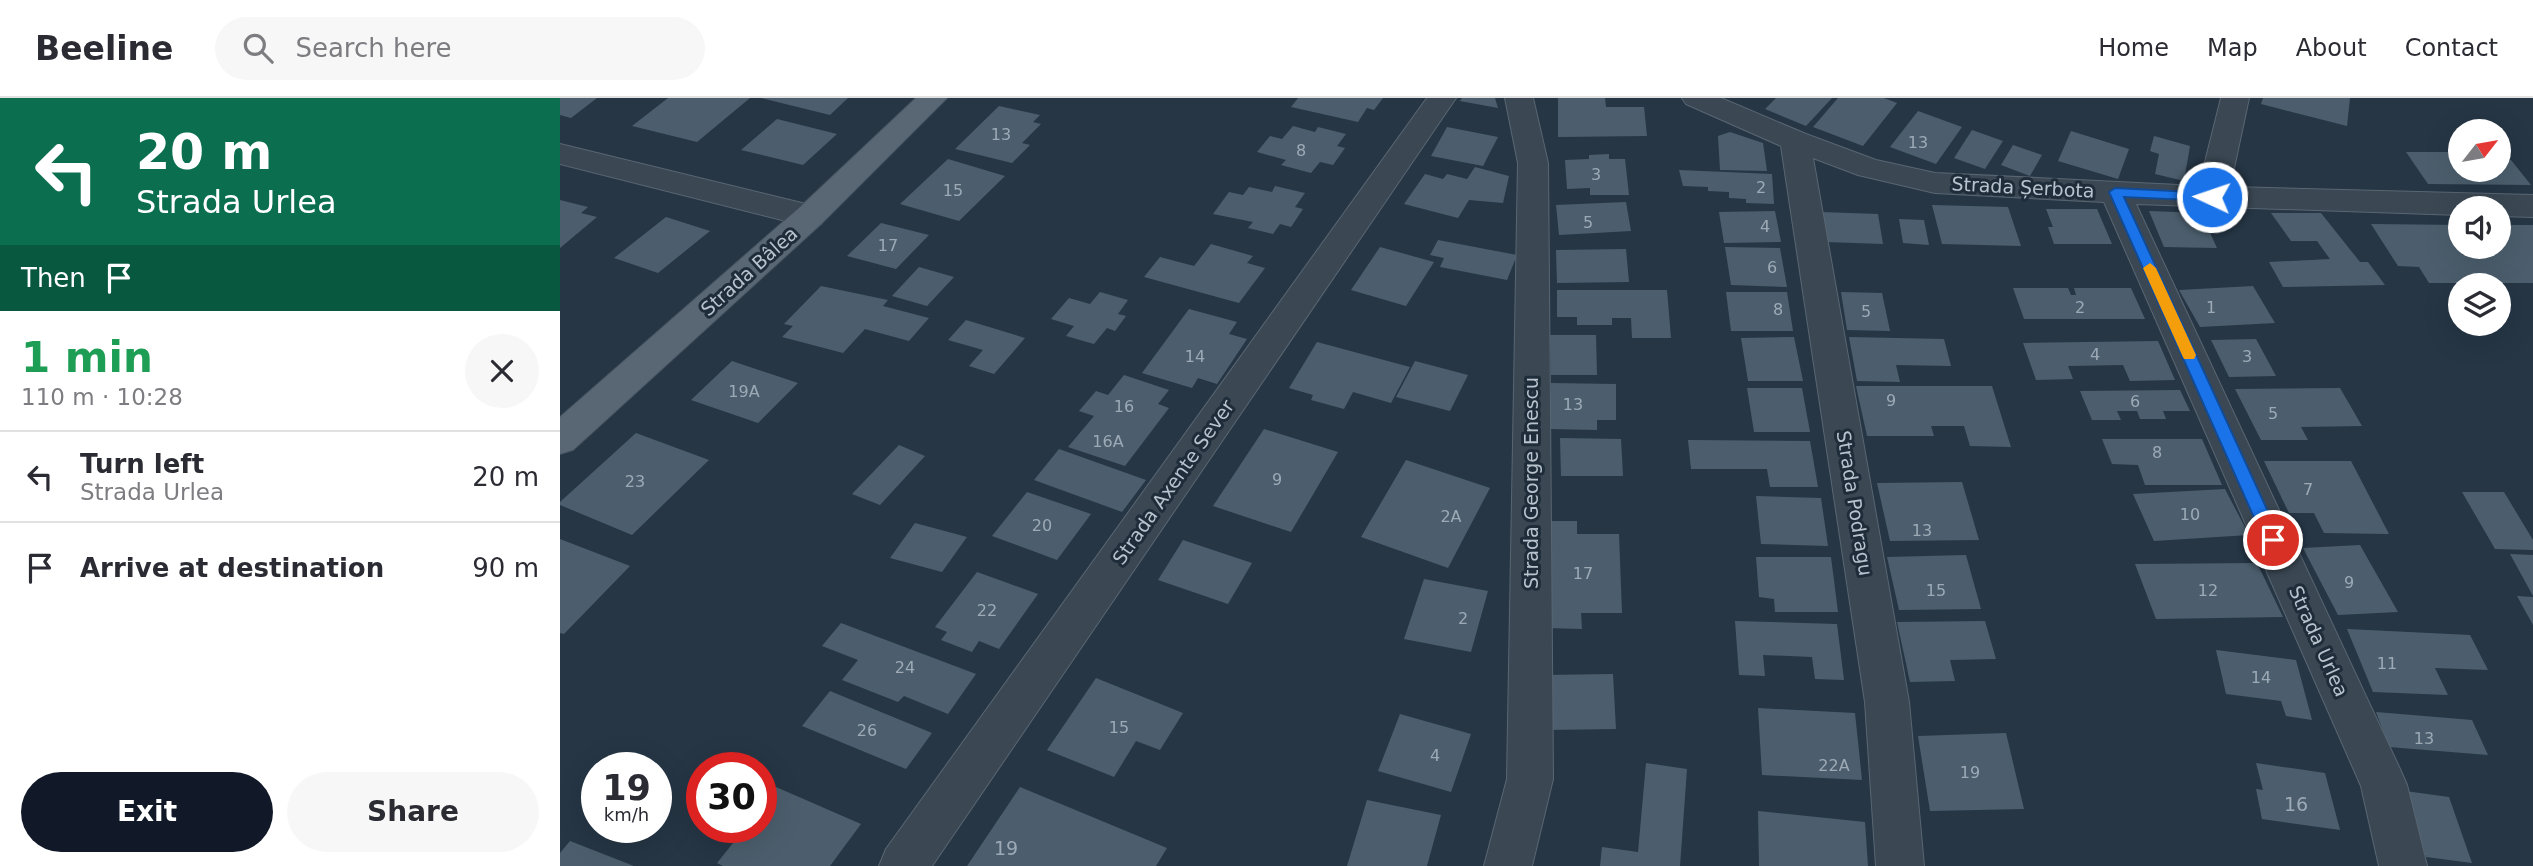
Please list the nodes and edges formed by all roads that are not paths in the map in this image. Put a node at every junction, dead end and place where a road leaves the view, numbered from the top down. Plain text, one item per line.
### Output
1 (933, 98) edge
2 (1442, 98) edge
3 (1519, 98) edge
4 (1696, 98) edge
5 (2235, 98) edge
6 (1795, 141) junction
7 (560, 154) edge
8 (2115, 192) junction
9 (2212, 197) junction
10 (2533, 206) edge
11 (810, 216) junction
12 (560, 439) edge
13 (904, 866) edge
14 (1508, 866) edge
15 (1900, 866) edge
16 (2403, 866) edge

1 - 11 main road, Strada Bâlea
2 - 13 street, Strada Axente Sever
3 - 14 street, Strada George Enescu
4 - 6 street, Strada Șerbota
5 - 9 street
6 - 8 street, Strada Șerbota
6 - 15 street, Strada Podragu
7 - 11 street
8 - 9 street, Strada Șerbota
8 - 16 street, Strada Urlea
9 - 10 street, Strada Șerbota
11 - 12 main road, Strada Bâlea

